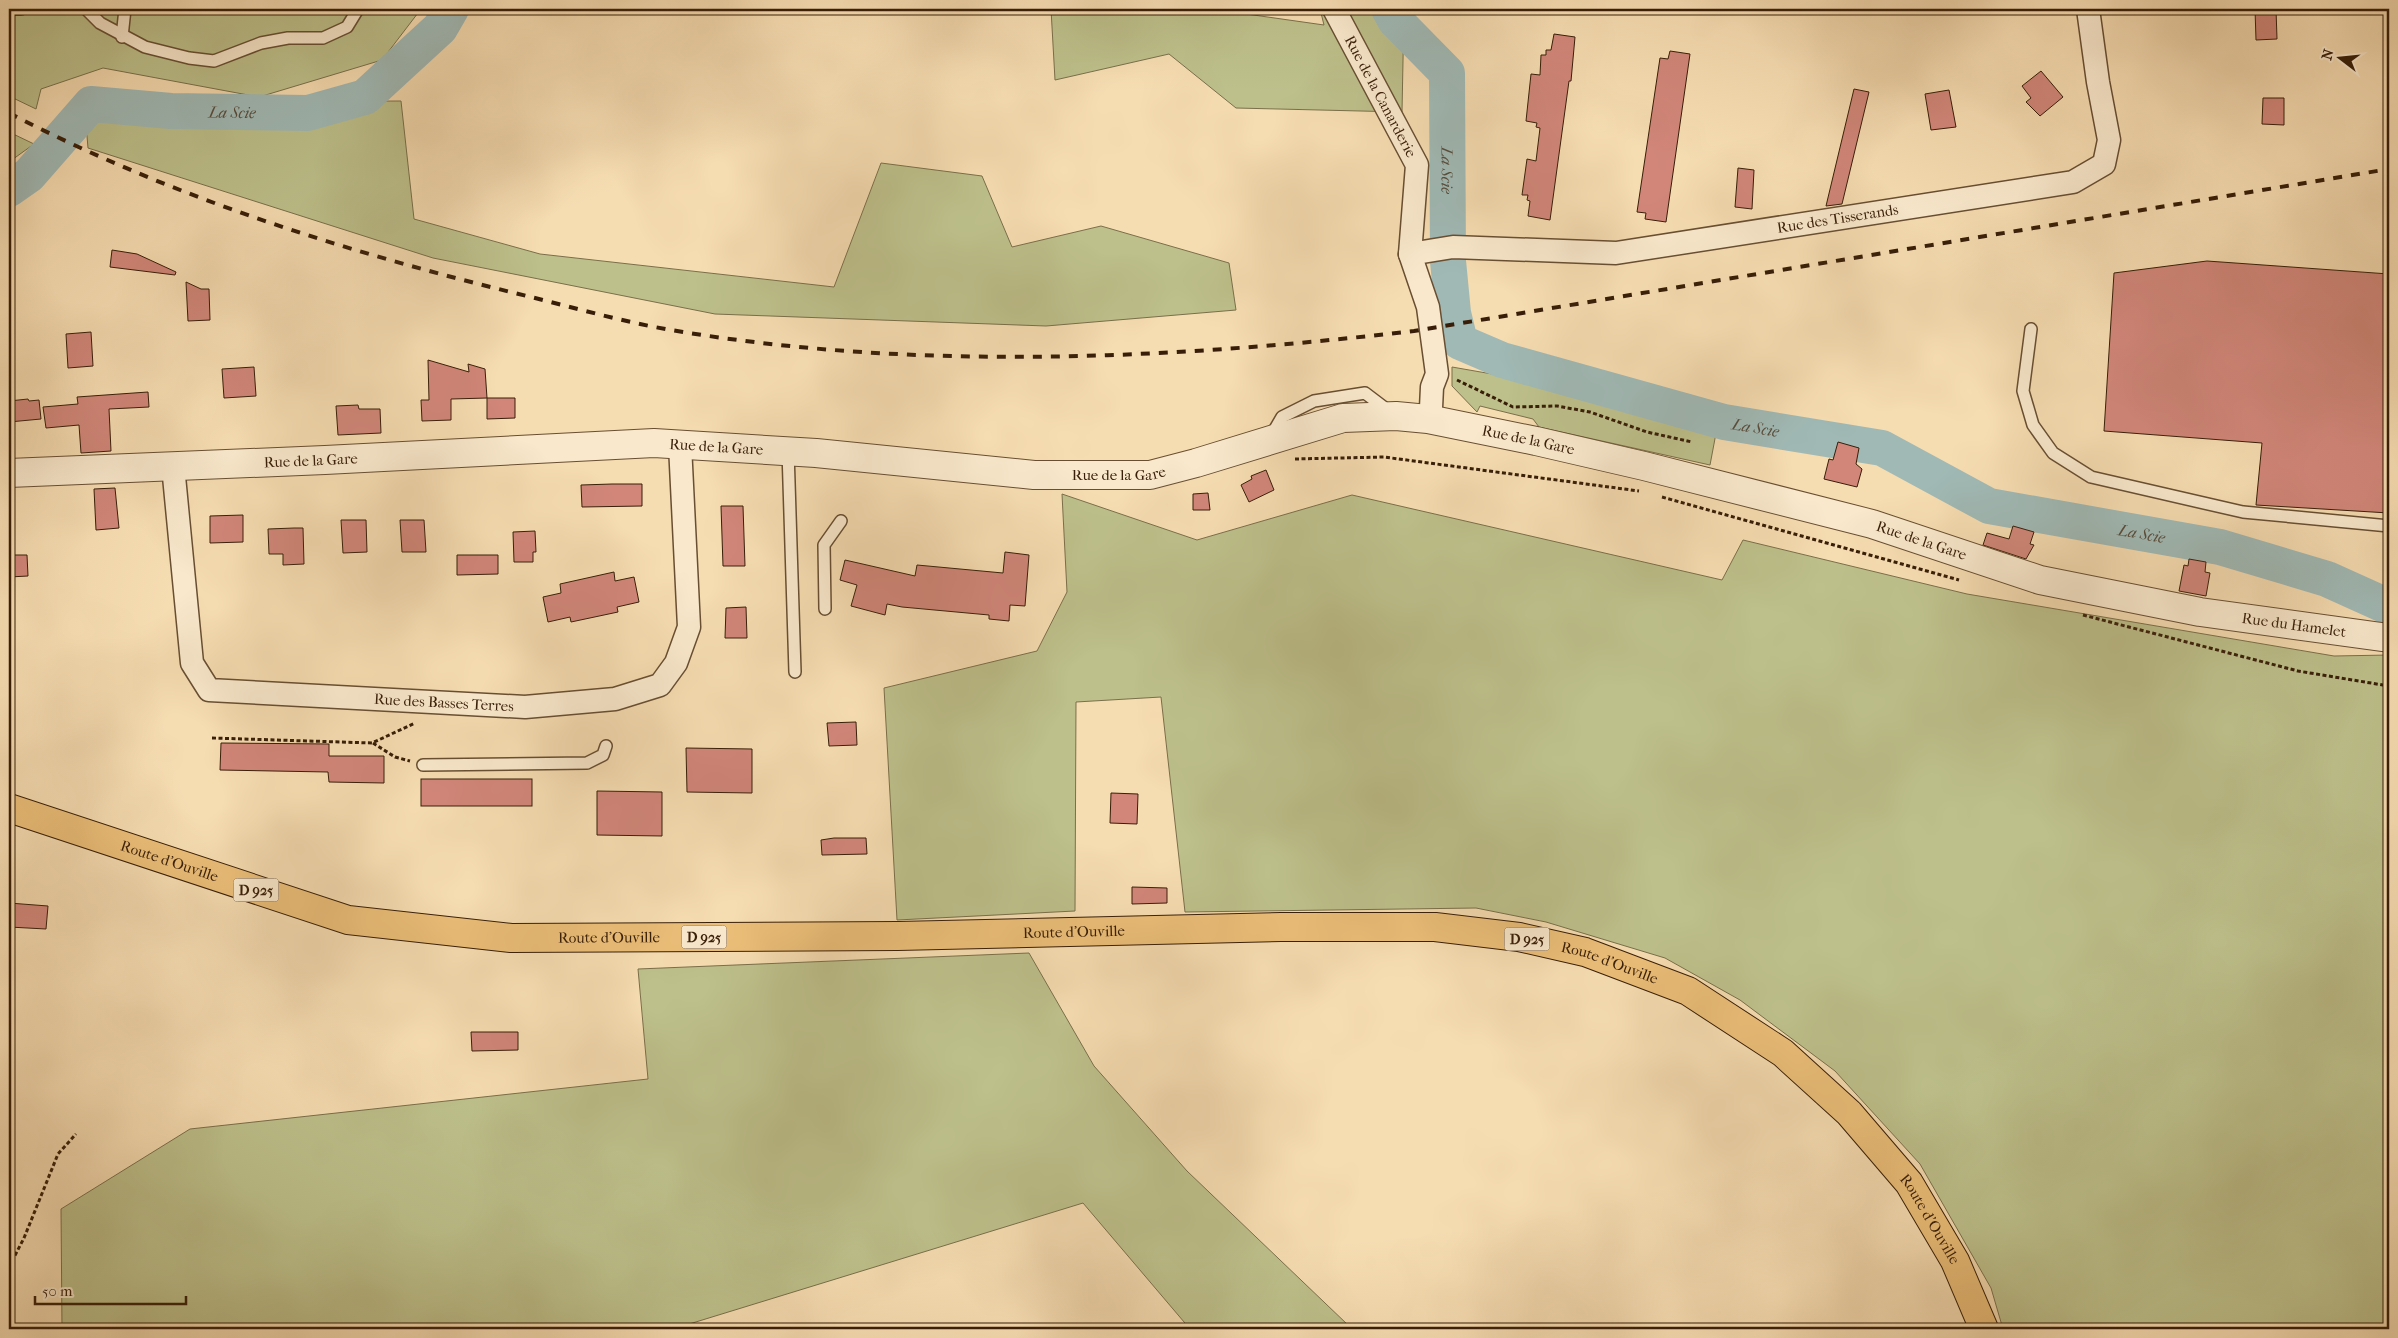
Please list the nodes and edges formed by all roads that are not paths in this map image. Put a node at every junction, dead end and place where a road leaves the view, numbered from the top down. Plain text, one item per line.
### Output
1 (14, 9) edge
2 (21, 9) edge
3 (86, 9) edge
4 (125, 9) edge
5 (358, 9) edge
6 (1334, 9) edge
7 (2088, 9) edge
8 (122, 37) junction
9 (1416, 253) junction
10 (2031, 329) dead end
11 (1428, 419) junction
12 (680, 445) junction
13 (788, 451) junction
14 (173, 466) junction
15 (9, 473) edge
16 (841, 521) dead end
17 (2389, 526) edge
18 (825, 609) dead end
19 (2200, 612) joint
20 (2389, 638) edge
21 (794, 672) dead end
22 (606, 746) dead end
23 (423, 764) road end
24 (9, 808) edge
25 (1984, 1329) edge

1 - 2 lane
3 - 8 lane
4 - 8 lane
5 - 8 lane
6 - 9 street, Rue de la Canarderie
7 - 9 street, Rue des Tisserands
9 - 11 street, Rue de la Canarderie
10 - 17 lane
11 - 13 street, Rue de la Gare
11 - 19 street, Rue de la Gare
12 - 13 street, Rue de la Gare
12 - 14 street, Rue de la Gare
12 - 14 street, Rue des Basses Terres
13 - 21 lane
14 - 15 street, Rue de la Gare
16 - 18 lane
19 - 20 street, Rue du Hamelet
22 - 23 lane
24 - 25 main road, Route d'Ouville / D 925

